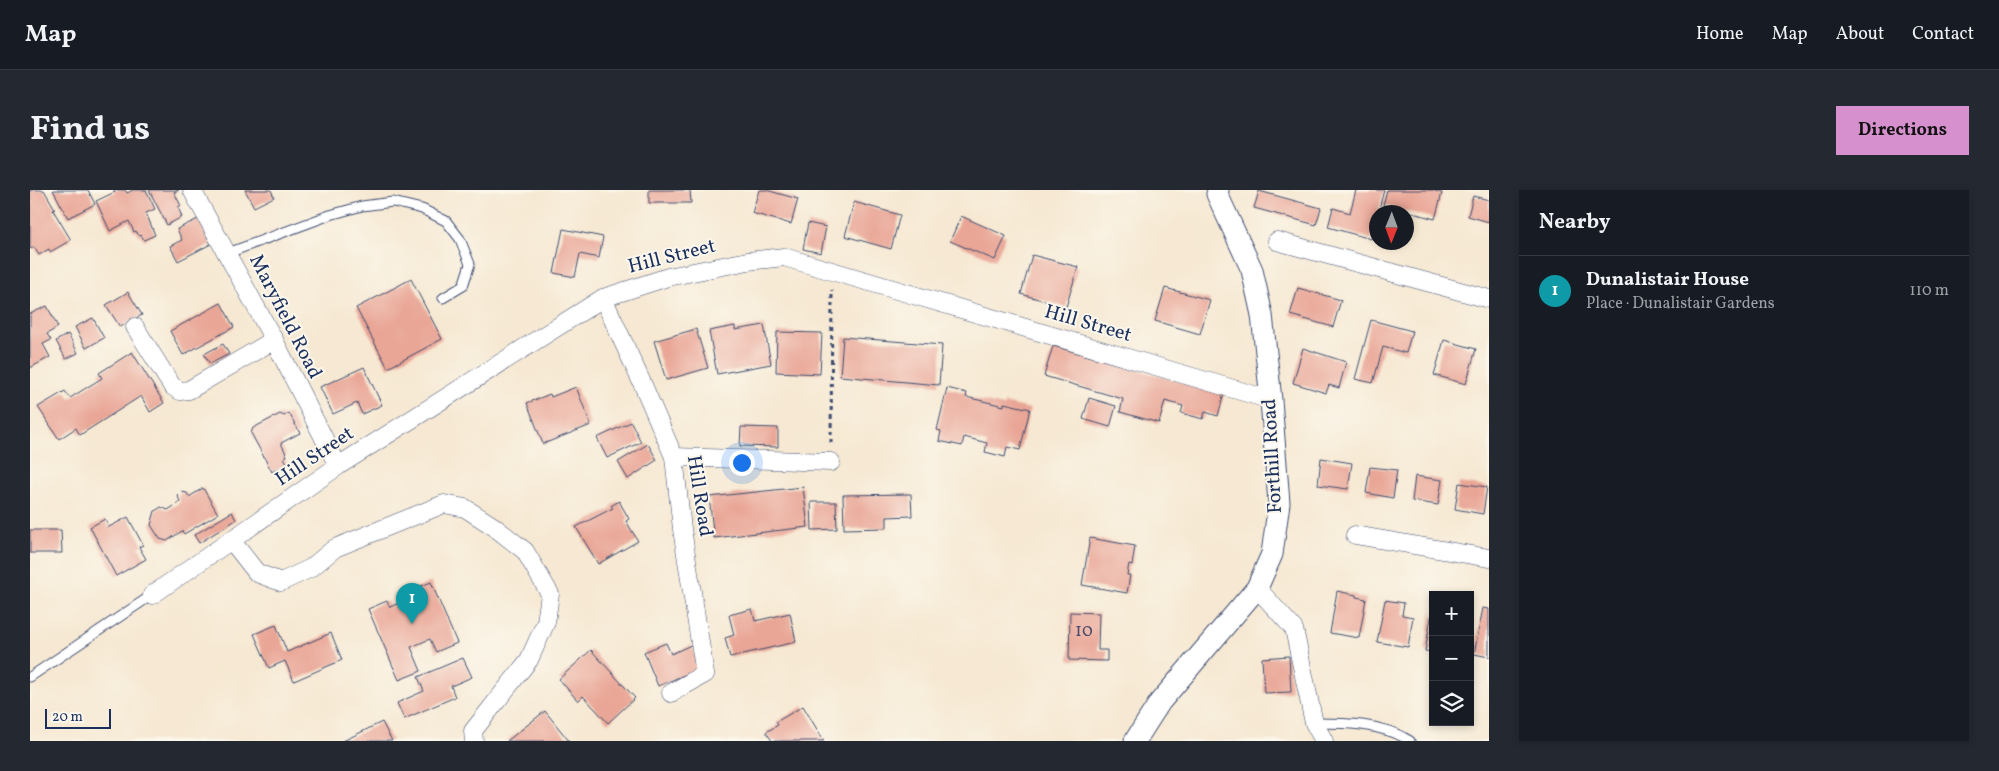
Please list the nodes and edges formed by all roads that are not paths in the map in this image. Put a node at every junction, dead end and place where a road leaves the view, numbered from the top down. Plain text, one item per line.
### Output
1 (192, 190) edge
2 (1218, 192) edge
3 (1277, 241) dead end
4 (228, 253) junction
5 (444, 298) dead end
6 (602, 298) junction
7 (1489, 299) edge
8 (134, 327) dead end
9 (274, 340) junction
10 (1271, 400) junction
11 (674, 457) junction
12 (831, 462) road end
13 (338, 466) junction
14 (1355, 534) dead end
15 (231, 540) junction
16 (1489, 558) edge
17 (1257, 588) junction
18 (152, 595) joint
19 (30, 677) edge
20 (671, 693) dead end
21 (1314, 723) junction
22 (474, 741) edge
23 (1135, 741) edge
24 (1324, 741) edge
25 (1410, 741) edge

1 - 4 street, Maryfield Road
2 - 10 street, Forthill Road
3 - 7 street
4 - 5 lane
4 - 9 street, Maryfield Road
6 - 10 street, Hill Street
6 - 11 street, Hill Road
6 - 13 street, Hill Street
8 - 9 street
9 - 13 street, Maryfield Road
10 - 17 street, Forthill Road
11 - 12 street
11 - 20 street, Hill Road
13 - 15 street, Hill Street
14 - 16 street
15 - 18 street, Hill Street
15 - 22 street
17 - 21 street
17 - 23 street, Forthill Road
18 - 19 lane
21 - 24 street
21 - 25 lane

